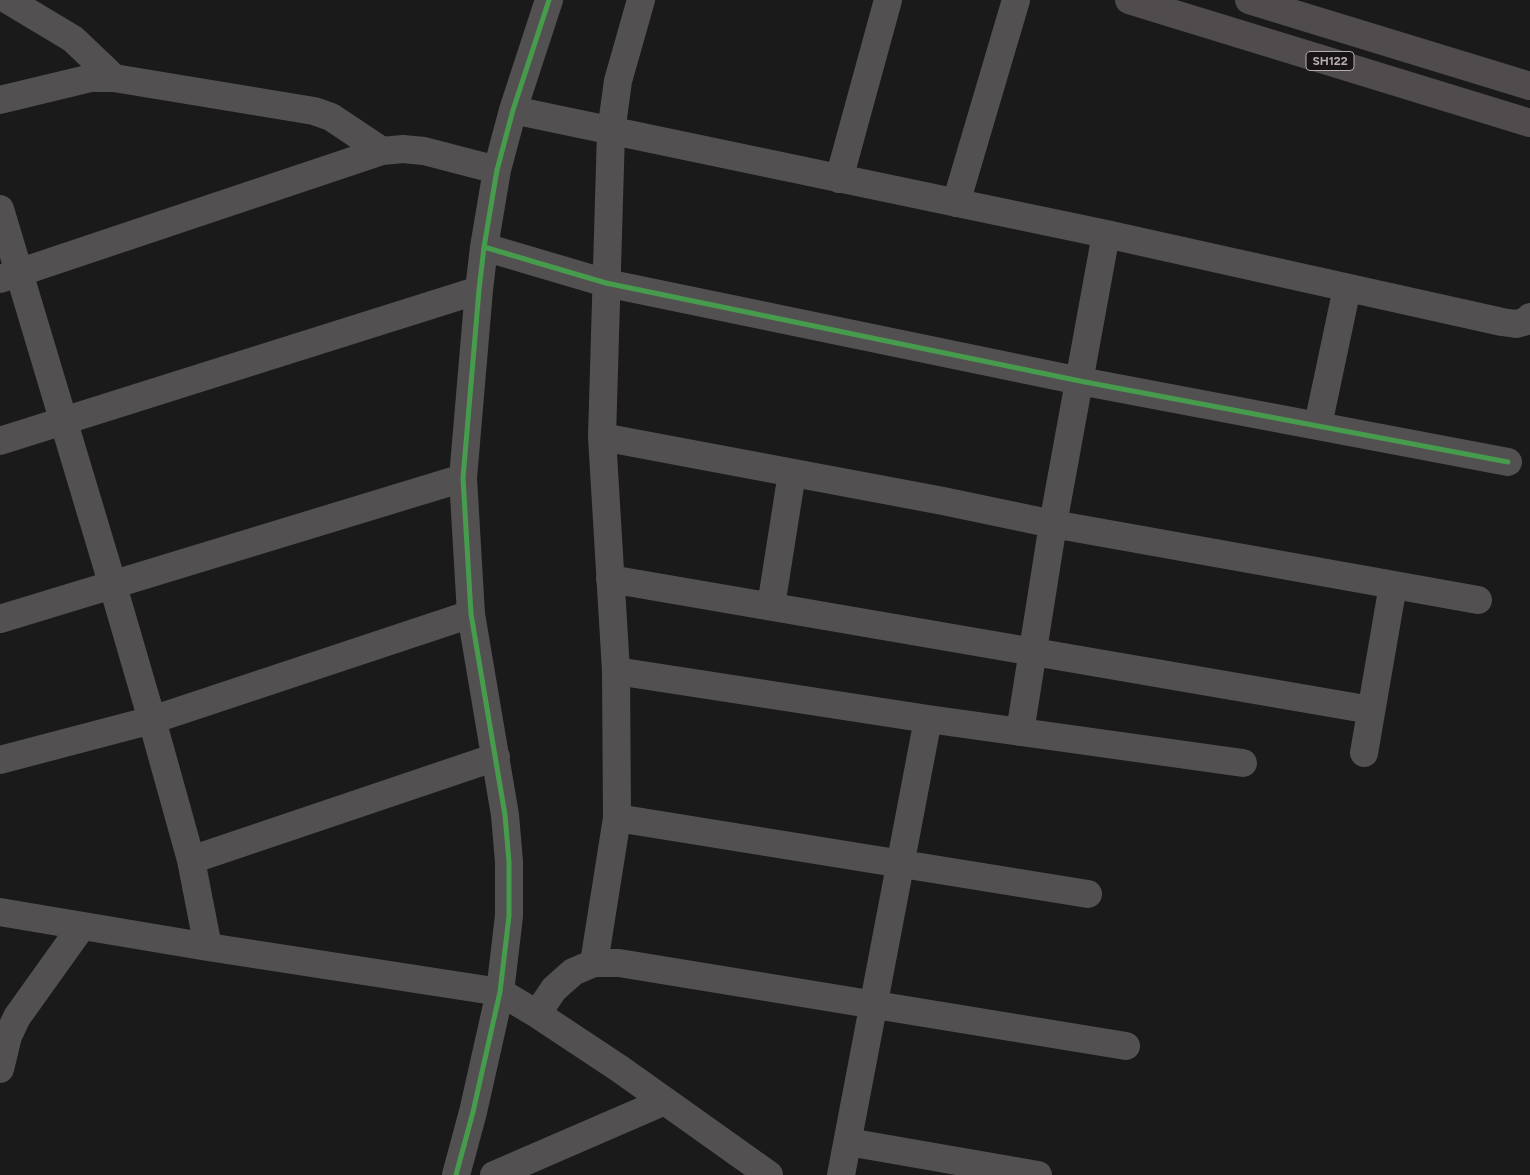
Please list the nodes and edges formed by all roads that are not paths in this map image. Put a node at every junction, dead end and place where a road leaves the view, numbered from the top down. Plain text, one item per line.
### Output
1 (8, 0) edge
2 (549, 0) edge
3 (641, 0) edge
4 (888, 0) edge
5 (1016, 0) edge
6 (1129, 0) edge
7 (1249, 0) edge
8 (1358, 33) junction
9 (1348, 67) junction
10 (114, 78) junction
11 (1530, 86) edge
12 (0, 100) edge
13 (513, 110) junction
14 (1530, 123) edge
15 (611, 132) junction
16 (382, 151) junction
17 (497, 170) junction
18 (839, 179) junction
19 (956, 203) junction
20 (0, 209) edge
21 (1106, 234) junction
22 (484, 247) junction
23 (10, 276) edge
24 (606, 283) junction
25 (1346, 288) junction
26 (479, 290) junction
27 (1530, 317) edge
28 (1080, 380) junction
29 (63, 422) junction
30 (1318, 425) junction
31 (602, 437) junction
32 (0, 442) edge
33 (1508, 462) dead end
34 (792, 473) junction
35 (463, 478) junction
36 (1053, 524) junction
37 (610, 579) junction
38 (1393, 585) junction
39 (113, 586) junction
40 (1478, 600) dead end
41 (771, 606) junction
42 (470, 614) junction
43 (0, 619) edge
44 (1033, 651) junction
45 (616, 671) junction
46 (1371, 710) junction
47 (928, 719) junction
48 (152, 720) junction
49 (1020, 732) junction
50 (1364, 753) dead end
51 (496, 757) junction
52 (0, 760) edge
53 (1243, 763) dead end
54 (617, 818) junction
55 (191, 860) junction
56 (900, 864) junction
57 (1088, 894) dead end
58 (0, 912) edge
59 (82, 926) junction
60 (208, 947) junction
61 (594, 962) junction
62 (500, 992) junction
63 (875, 1005) junction
64 (537, 1014) junction
65 (4, 1037) edge
66 (1126, 1046) dead end
67 (0, 1069) edge
68 (665, 1101) junction
69 (848, 1142) junction
70 (462, 1169) edge
71 (494, 1175) edge
72 (769, 1175) edge
73 (841, 1175) edge
74 (1038, 1175) edge

1 - 10 street
2 - 13 street
3 - 15 street
4 - 18 street
5 - 19 street
6 - 9 main road, SH122
7 - 8 main road, SH122
8 - 9 main road
8 - 11 main road, SH122
9 - 14 main road, SH122
10 - 12 street
10 - 16 street
13 - 15 street
13 - 17 street
15 - 18 street
15 - 24 street
16 - 17 street
16 - 23 street
17 - 22 street
18 - 19 street
19 - 21 street
20 - 23 street
21 - 25 street
21 - 28 street
22 - 24 street
22 - 26 street
23 - 29 street
24 - 28 street
24 - 31 street
25 - 27 street
25 - 30 street
26 - 29 street
26 - 35 street
28 - 30 street
28 - 36 street
29 - 32 street
29 - 39 street
30 - 33 street
31 - 34 street
31 - 37 street
34 - 36 street
34 - 41 street
35 - 39 street
35 - 42 street
36 - 38 street
36 - 44 street
37 - 41 street
37 - 45 street
38 - 40 street
38 - 46 street
39 - 43 street
39 - 48 street
41 - 44 street
42 - 48 street
42 - 51 street
44 - 46 street
44 - 49 street
45 - 47 street
45 - 54 street
46 - 50 street
47 - 49 street
47 - 56 street
48 - 52 street
48 - 55 street
49 - 53 street
51 - 55 street
51 - 62 street
54 - 56 street
54 - 61 street
55 - 60 street
56 - 57 street
56 - 63 street
58 - 59 street
59 - 60 street
59 - 65 street
60 - 62 street
61 - 63 street
61 - 64 street
62 - 64 street
62 - 70 street
63 - 66 street
63 - 69 street
64 - 68 street
65 - 67 street
68 - 71 street
68 - 72 street
69 - 73 street
69 - 74 street

